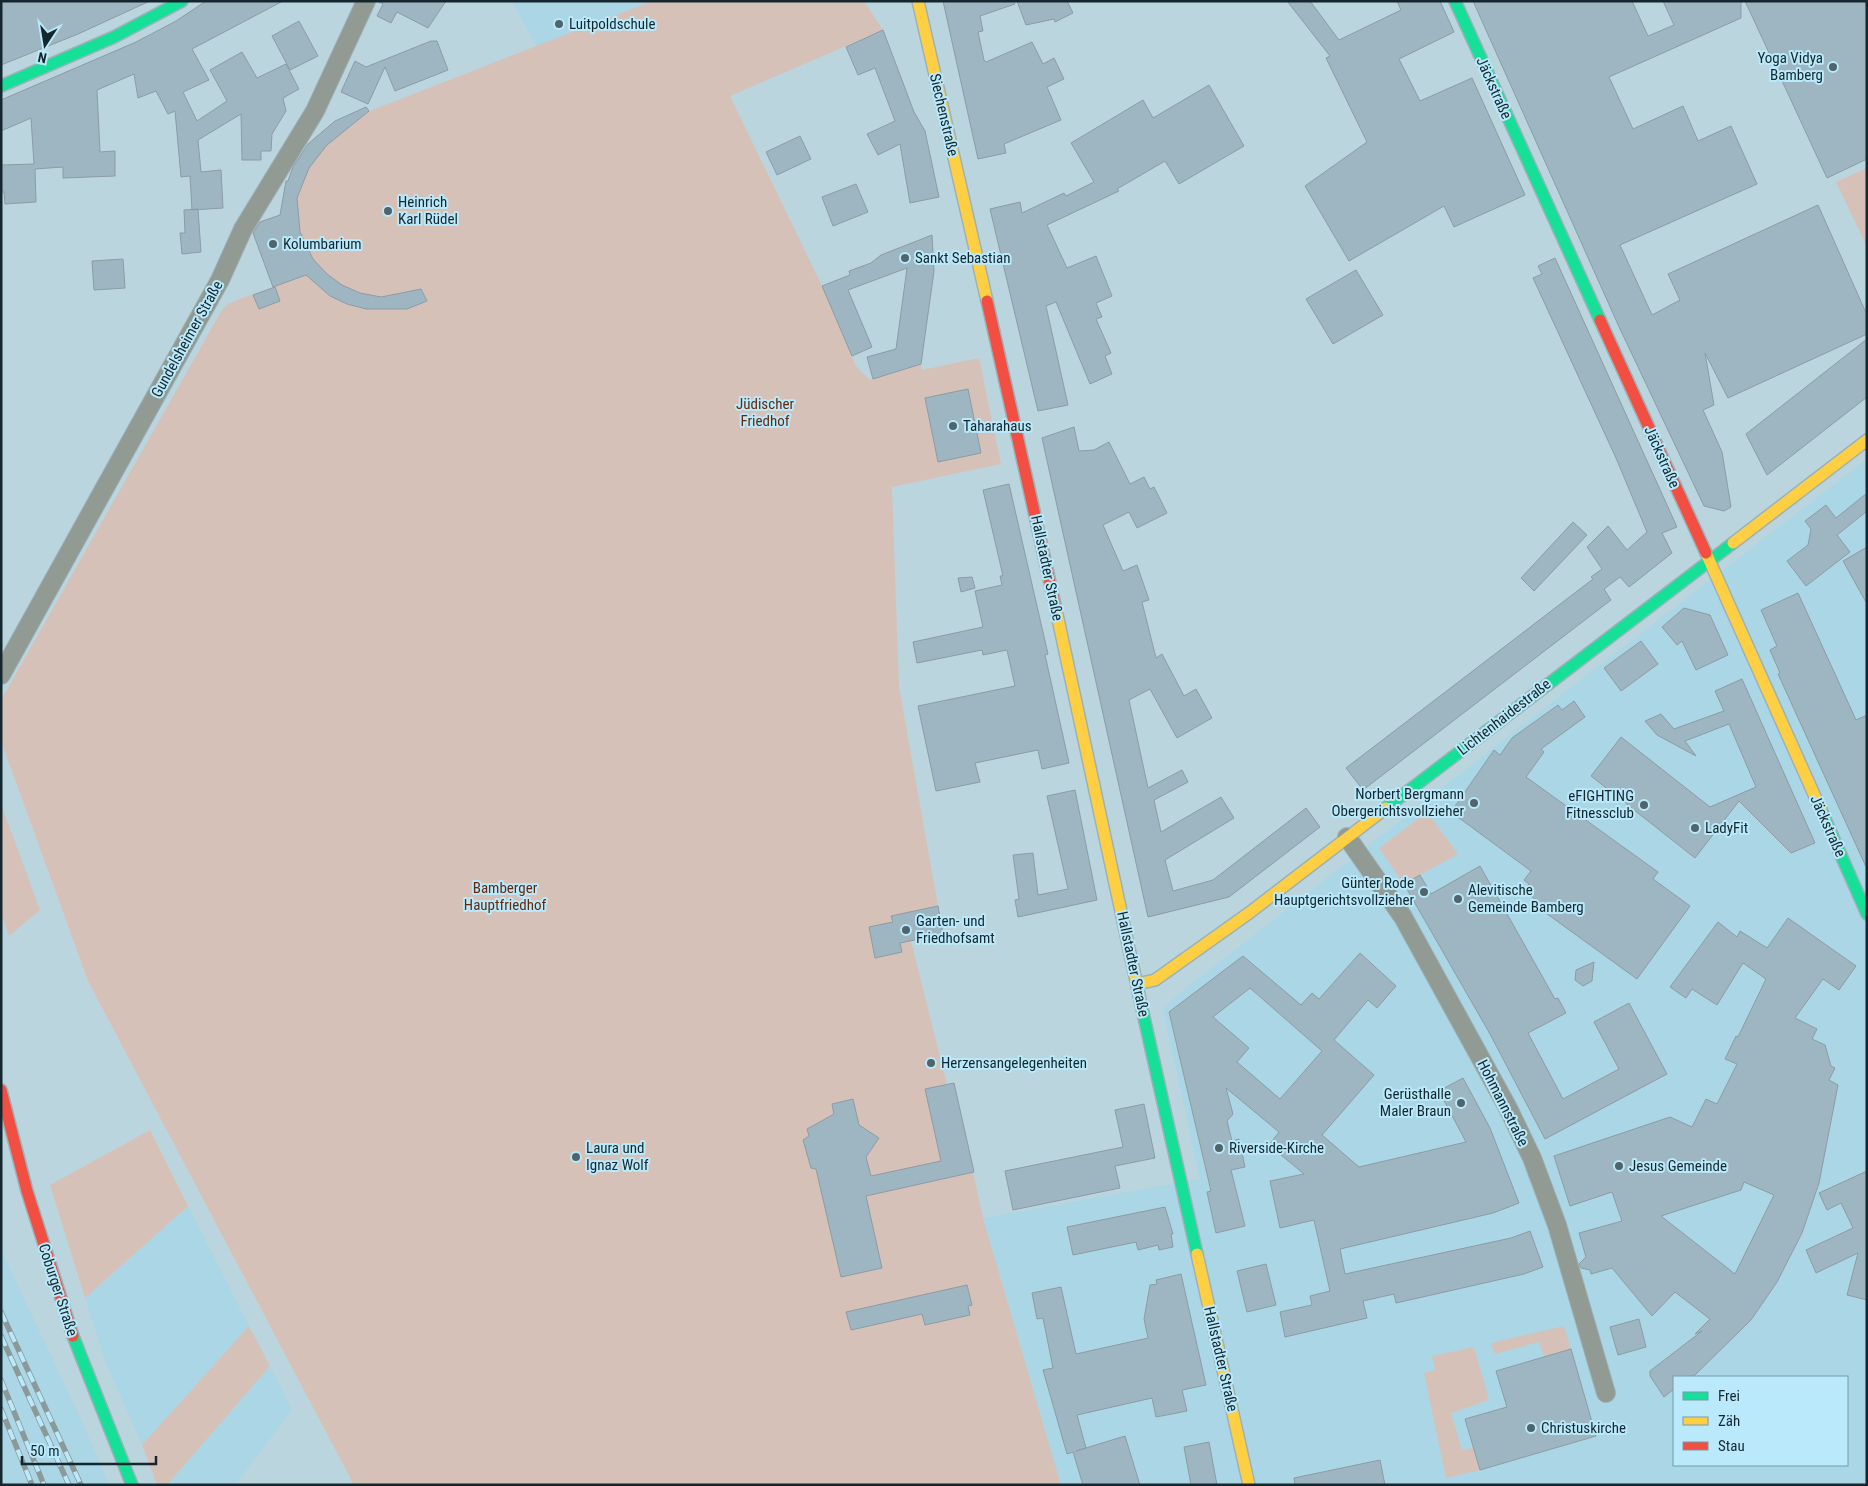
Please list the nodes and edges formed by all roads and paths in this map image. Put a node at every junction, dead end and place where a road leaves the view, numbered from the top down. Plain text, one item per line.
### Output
1 (182, 1) edge
2 (366, 1) edge
3 (918, 1) edge
4 (1455, 1) edge
5 (1, 86) edge
6 (1867, 440) edge
7 (1019, 442) joint
8 (1709, 560) junction
9 (1, 675) edge
10 (1347, 837) junction
11 (1867, 914) edge
12 (1137, 984) junction
13 (1, 1090) edge
14 (1606, 1393) dead end
15 (132, 1485) edge
16 (1249, 1485) edge

1 - 5 street
2 - 9 street, Gundelsheimer Straße
3 - 7 street, Siechenstraße
4 - 8 street, Jäckstraße
6 - 8 street, Lichtenhaidestraße
7 - 12 street, Hallstadter Straße
8 - 10 street, Lichtenhaidestraße
8 - 11 street, Jäckstraße
10 - 12 street, Lichtenhaidestraße
10 - 14 street, Hohmannstraße
12 - 16 street, Hallstadter Straße
13 - 15 street, Coburger Straße

